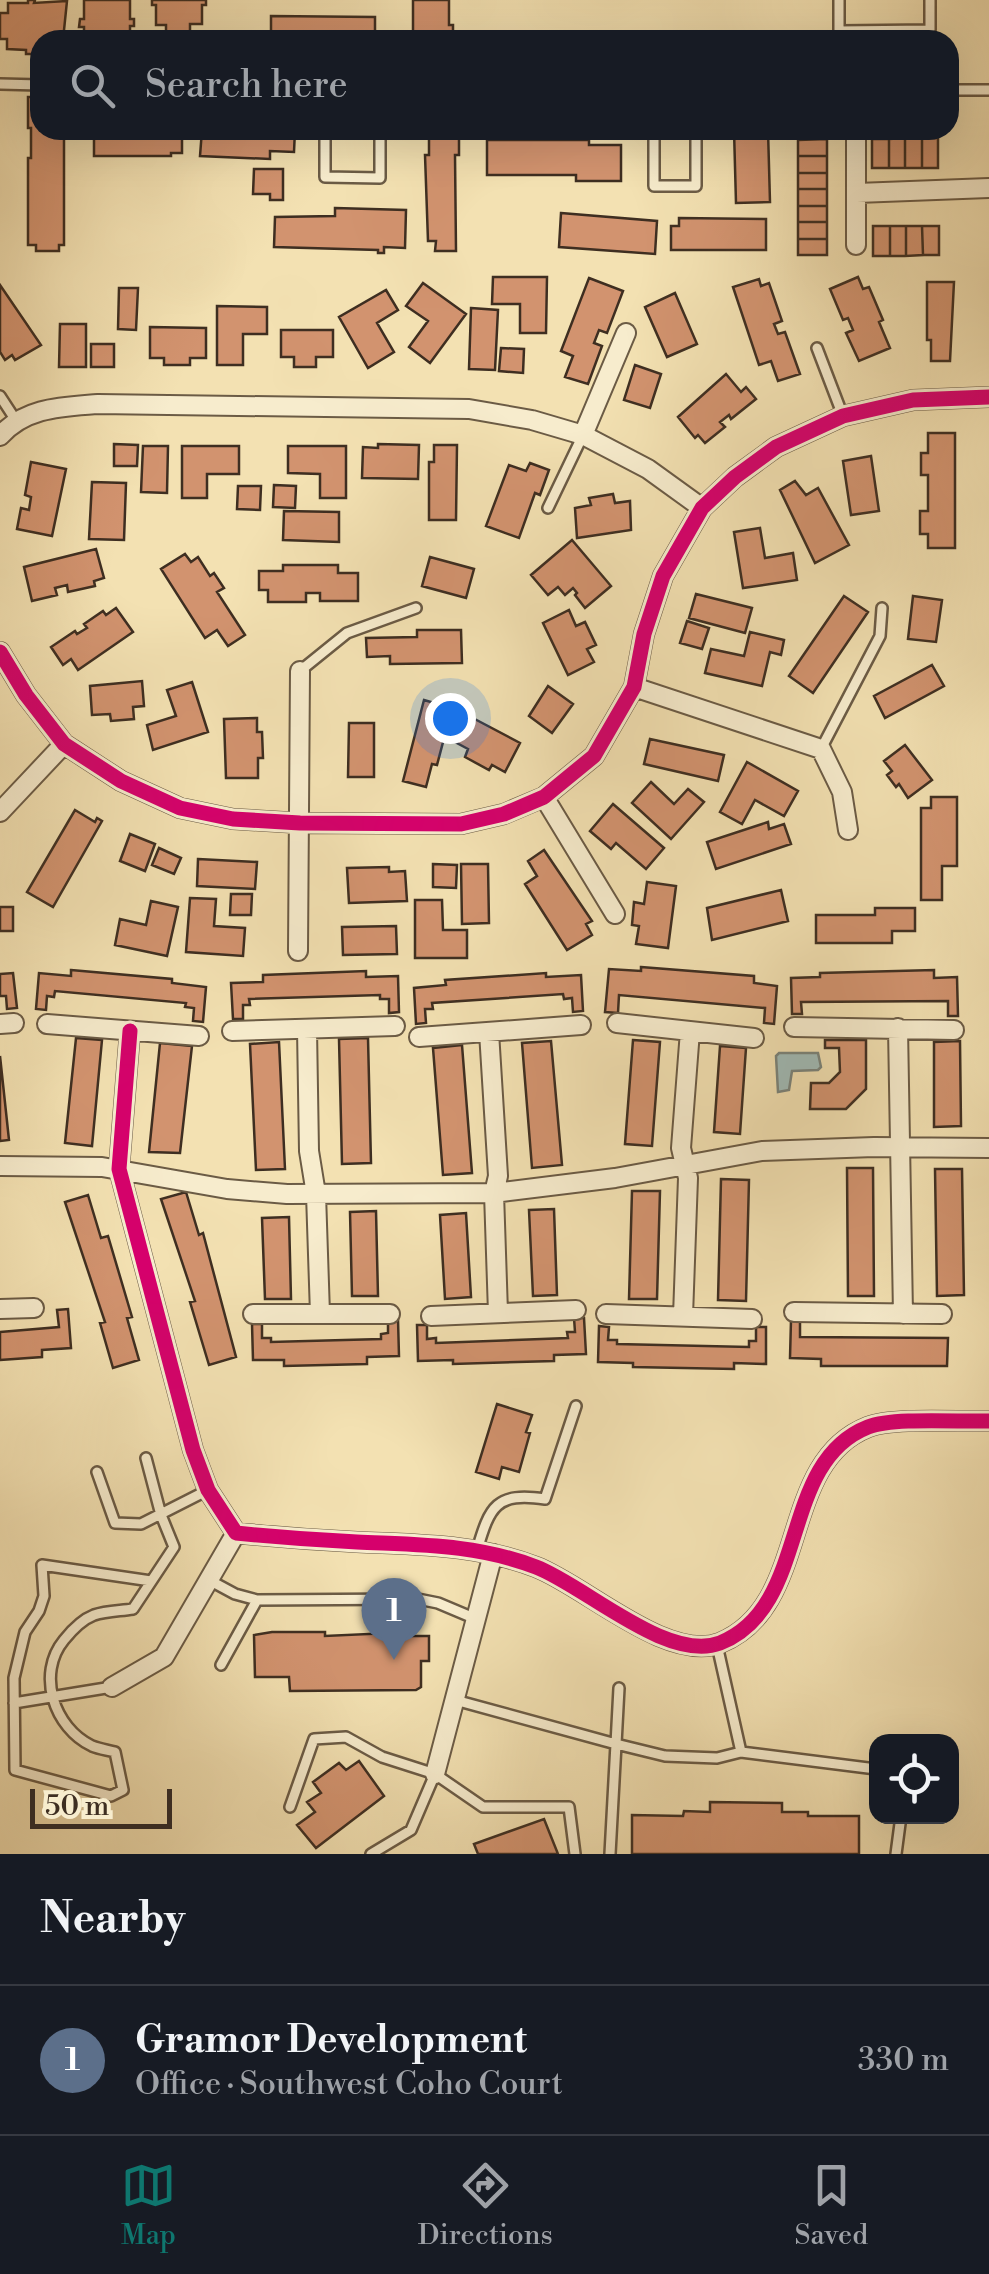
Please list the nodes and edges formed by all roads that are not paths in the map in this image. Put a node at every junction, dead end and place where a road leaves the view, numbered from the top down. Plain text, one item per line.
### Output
1 (839, 0) edge
2 (930, 0) edge
3 (840, 30) edge
4 (930, 30) edge
5 (0, 84) edge
6 (30, 84) edge
7 (959, 90) edge
8 (989, 90) edge
9 (325, 140) edge
10 (380, 140) edge
11 (654, 140) edge
12 (696, 140) edge
13 (856, 140) edge
14 (989, 188) edge
15 (857, 194) junction
16 (856, 245) dead end
17 (626, 333) dead end
18 (817, 348) dead end
19 (0, 396) edge
20 (989, 397) edge
21 (843, 416) junction
22 (15, 419) junction
23 (582, 435) junction
24 (0, 436) edge
25 (548, 508) dead end
26 (702, 508) junction
27 (416, 608) dead end
28 (882, 608) dead end
29 (0, 652) edge
30 (300, 671) joint
31 (634, 687) junction
32 (64, 744) junction
33 (822, 750) junction
34 (544, 797) junction
35 (0, 812) edge
36 (300, 823) junction
37 (848, 830) dead end
38 (615, 914) dead end
39 (298, 951) dead end
40 (617, 1023) dead end
41 (47, 1024) dead end
42 (394, 1026) dead end
43 (581, 1026) dead end
44 (794, 1027) dead end
45 (898, 1028) junction
46 (306, 1029) junction
47 (954, 1030) dead end
48 (130, 1031) junction
49 (232, 1031) dead end
50 (690, 1031) junction
51 (489, 1032) junction
52 (200, 1036) dead end
53 (419, 1037) dead end
54 (754, 1038) dead end
55 (901, 1148) junction
56 (989, 1148) edge
57 (685, 1162) junction
58 (0, 1166) edge
59 (119, 1169) junction
60 (494, 1193) junction
61 (316, 1194) junction
62 (34, 1308) dead end
63 (0, 1310) edge
64 (576, 1310) dead end
65 (794, 1312) dead end
66 (498, 1313) junction
67 (253, 1314) dead end
68 (320, 1314) junction
69 (390, 1314) dead end
70 (606, 1314) dead end
71 (903, 1314) junction
72 (942, 1314) dead end
73 (431, 1316) dead end
74 (683, 1316) junction
75 (752, 1319) dead end
76 (576, 1406) dead end
77 (989, 1421) edge
78 (146, 1458) dead end
79 (97, 1472) dead end
80 (208, 1490) junction
81 (161, 1515) junction
82 (236, 1533) junction
83 (485, 1552) junction
84 (209, 1580) junction
85 (151, 1581) junction
86 (258, 1600) junction
87 (476, 1619) junction
88 (716, 1644) junction
89 (221, 1665) dead end
90 (112, 1687) joint
91 (619, 1688) dead end
92 (52, 1696) junction
93 (455, 1700) junction
94 (14, 1702) junction
95 (616, 1744) junction
96 (740, 1752) junction
97 (869, 1767) edge
98 (436, 1774) junction
99 (290, 1807) dead end
100 (901, 1824) edge
101 (371, 1854) edge
102 (576, 1854) edge
103 (610, 1854) edge
104 (896, 1854) edge

1 - 3 lane
2 - 4 lane
5 - 6 lane
7 - 8 lane
9 - 10 lane
11 - 12 lane
13 - 15 street
14 - 15 street
15 - 16 street
17 - 23 street
18 - 21 lane
19 - 22 lane
20 - 21 street
21 - 26 street
22 - 23 street
22 - 24 street
23 - 25 lane
23 - 26 street
26 - 31 street
27 - 30 lane
28 - 33 lane
29 - 32 street
30 - 36 street
31 - 33 street
31 - 34 street
32 - 35 street
32 - 36 street
33 - 37 street
34 - 36 street
34 - 38 street
36 - 39 street
40 - 50 street
41 - 48 street
42 - 46 street
43 - 51 street
44 - 45 street
45 - 47 street
45 - 55 street
46 - 49 street
46 - 61 street
48 - 52 street
48 - 59 street
50 - 54 street
50 - 57 street
51 - 53 street
51 - 60 street
55 - 56 street
55 - 57 street
55 - 71 street
57 - 60 street
57 - 74 street
58 - 59 street
59 - 61 street
59 - 80 street
60 - 61 street
60 - 66 street
61 - 68 street
62 - 63 street
64 - 66 street
65 - 71 street
66 - 73 street
67 - 68 street
68 - 69 street
70 - 74 street
71 - 72 street
74 - 75 street
76 - 83 lane
77 - 88 street
78 - 81 lane
79 - 81 lane
80 - 81 lane
80 - 82 street
81 - 85 lane
82 - 83 street
82 - 84 street
83 - 87 street
83 - 88 street
84 - 86 lane
84 - 90 street
85 - 92 lane
85 - 94 lane
86 - 87 lane
86 - 89 lane
87 - 93 street
88 - 96 lane
90 - 92 lane
91 - 95 lane
92 - 94 lane
92 - 94 lane
93 - 95 lane
93 - 98 street
95 - 96 lane
95 - 103 lane
96 - 97 lane
98 - 99 lane
98 - 101 lane
98 - 102 lane
100 - 104 lane

